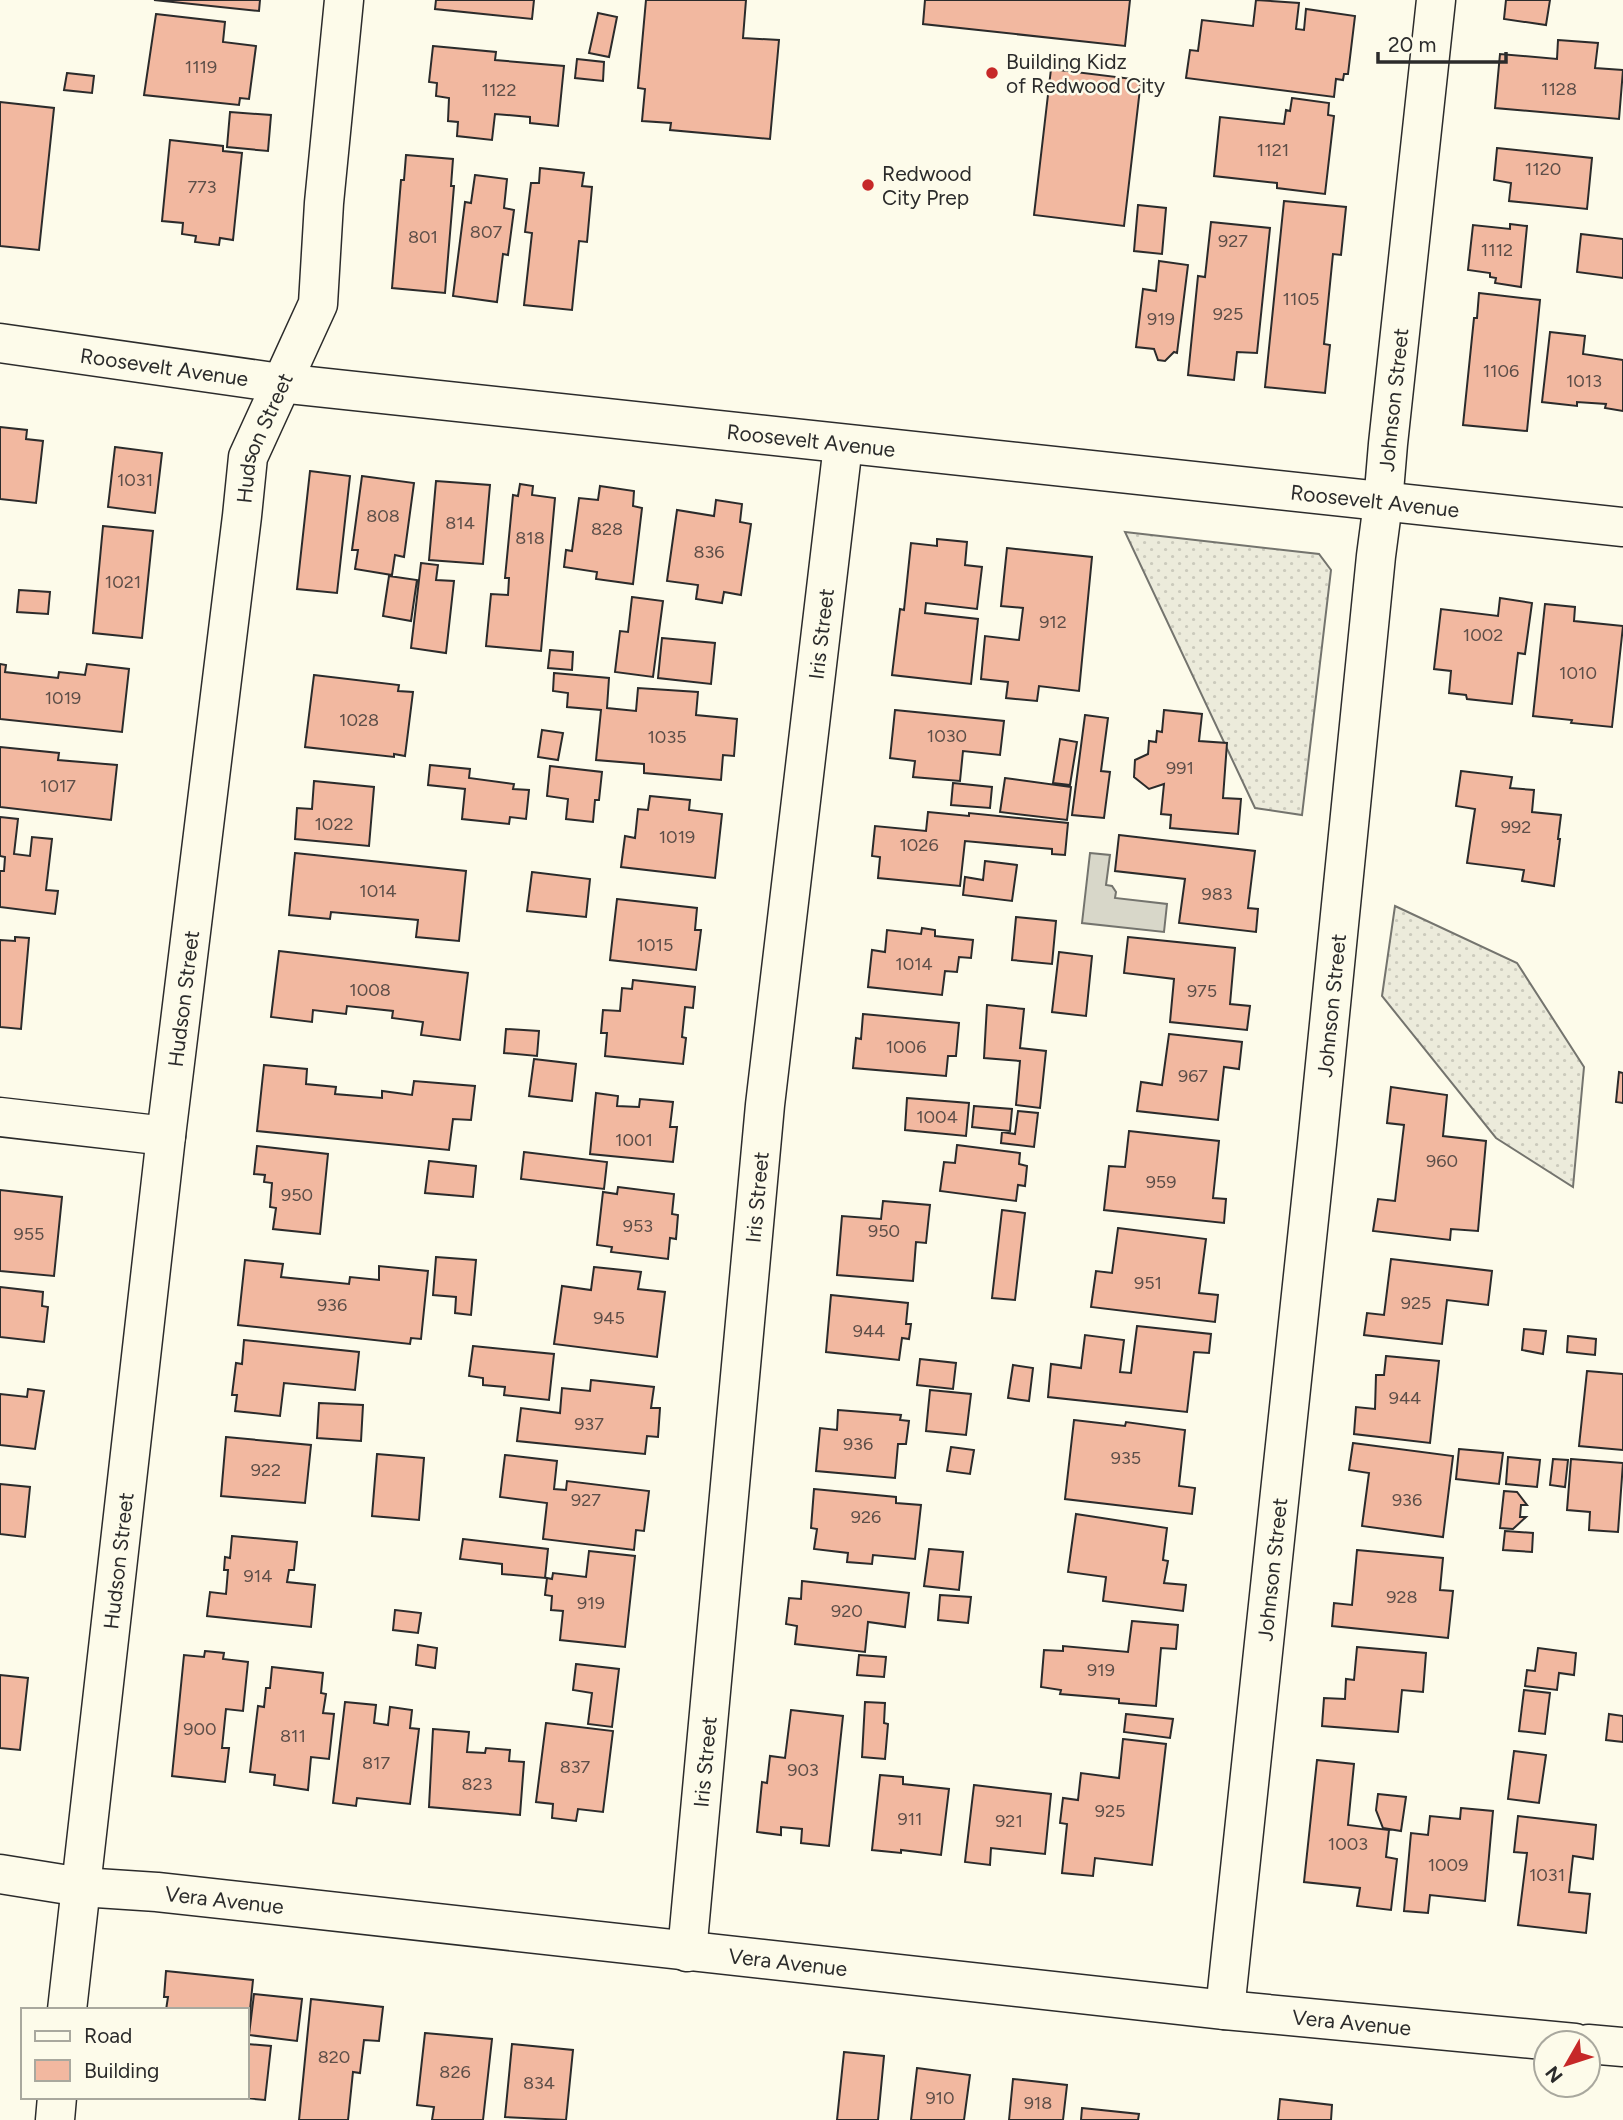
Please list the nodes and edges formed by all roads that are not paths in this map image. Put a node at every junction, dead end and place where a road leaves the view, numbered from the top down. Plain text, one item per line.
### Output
1 (344, 0) edge
2 (1436, 0) edge
3 (0, 343) edge
4 (280, 383) junction
5 (843, 445) junction
6 (1383, 503) junction
7 (1623, 527) edge
8 (0, 1117) edge
9 (166, 1136) junction
10 (0, 1874) edge
11 (81, 1887) junction
12 (688, 1952) junction
13 (67, 2008) edge
14 (1225, 2010) junction
15 (1532, 2039) edge
16 (1602, 2046) edge
17 (1623, 2048) edge
18 (57, 2099) edge
19 (55, 2120) edge

1 - 4 street, Hudson Street
2 - 6 street, Johnson Street
3 - 4 street, Roosevelt Avenue
4 - 5 street, Roosevelt Avenue
4 - 9 street, Hudson Street
5 - 6 street, Roosevelt Avenue
5 - 12 street, Iris Street
6 - 7 street, Roosevelt Avenue
6 - 14 street, Johnson Street
8 - 9 street
9 - 11 street, Hudson Street
10 - 11 street, Vera Avenue
11 - 12 street, Vera Avenue
11 - 13 street, Hudson Street
12 - 14 street, Vera Avenue
14 - 15 street, Vera Avenue
16 - 17 street
18 - 19 street

